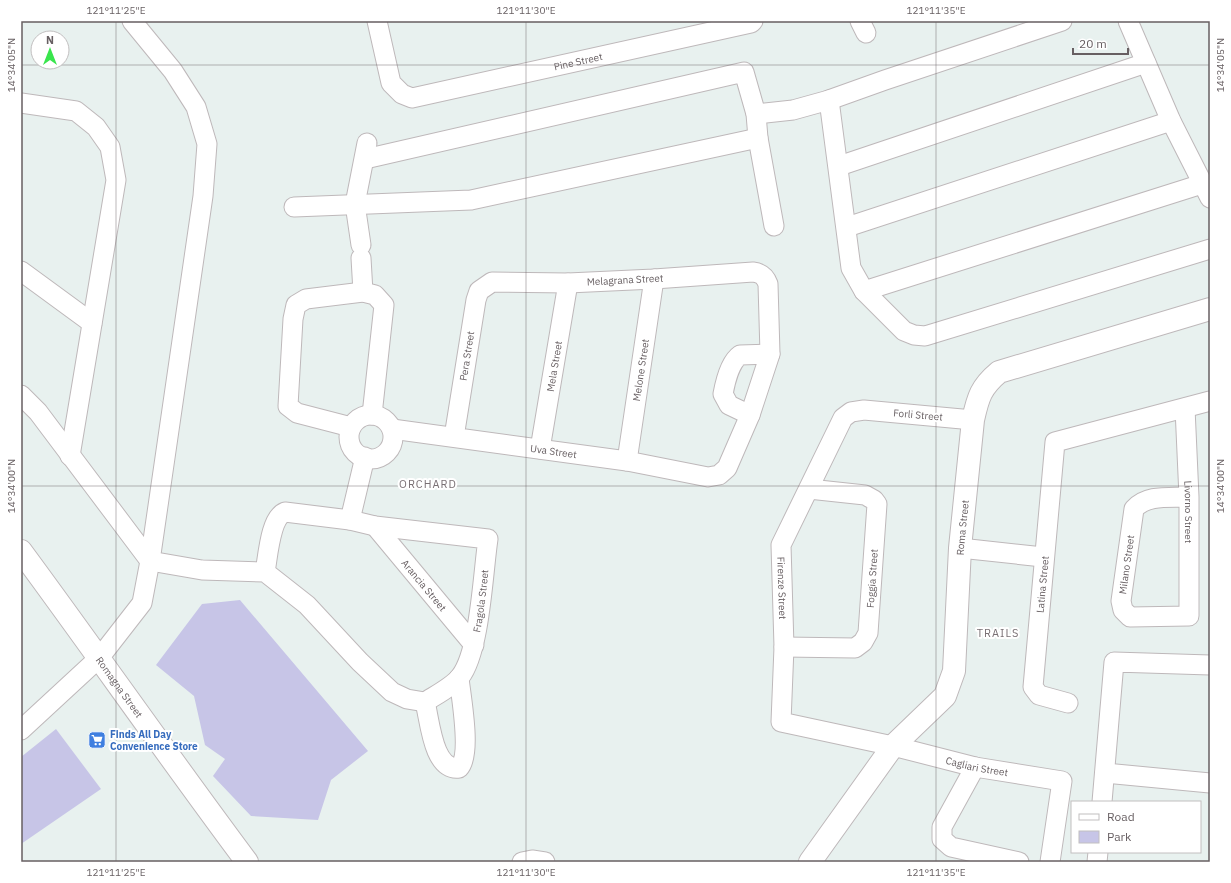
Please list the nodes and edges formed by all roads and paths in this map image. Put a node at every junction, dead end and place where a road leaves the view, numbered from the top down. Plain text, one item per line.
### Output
1 (132, 21) edge
2 (378, 21) edge
3 (754, 21) edge
4 (1062, 21) edge
5 (1128, 21) edge
6 (1146, 64) junction
7 (829, 100) junction
8 (21, 103) edge
9 (756, 114) junction
10 (1171, 121) junction
11 (758, 138) junction
12 (839, 166) junction
13 (1206, 191) edge
14 (356, 204) junction
15 (294, 207) dead end
16 (774, 226) dead end
17 (847, 227) junction
18 (1210, 249) edge
19 (21, 271) edge
20 (654, 279) junction
21 (492, 282) joint
22 (568, 283) junction
23 (864, 291) junction
24 (363, 292) junction
25 (1210, 309) edge
26 (92, 323) junction
27 (770, 354) junction
28 (21, 395) edge
29 (1210, 401) edge
30 (1185, 408) junction
31 (864, 410) joint
32 (372, 415) junction
33 (750, 415) junction
34 (973, 420) junction
35 (351, 427) junction
36 (392, 429) junction
37 (454, 437) junction
38 (540, 449) junction
39 (70, 456) junction
40 (365, 457) junction
41 (627, 461) junction
42 (809, 489) junction
43 (1188, 497) junction
44 (350, 520) junction
45 (375, 526) junction
46 (960, 548) junction
47 (21, 551) edge
48 (1044, 557) junction
49 (150, 561) junction
50 (265, 572) junction
51 (1189, 616) joint
52 (474, 645) junction
53 (784, 647) junction
54 (100, 657) junction
55 (1210, 665) edge
56 (460, 678) junction
57 (425, 702) junction
58 (1068, 703) dead end
59 (24, 721) edge
60 (781, 722) joint
61 (892, 746) junction
62 (975, 766) junction
63 (1105, 774) junction
64 (1210, 783) edge
65 (1102, 801) edge
66 (247, 862) edge
67 (522, 862) edge
68 (545, 862) edge
69 (810, 862) edge
70 (1019, 862) edge
71 (1050, 862) edge

1 - 49 street
2 - 3 street, Pine Street
4 - 7 street
5 - 6 street
6 - 10 street
6 - 12 street
7 - 9 street
7 - 12 street
8 - 26 street
9 - 11 street
9 - 14 street
10 - 13 street
10 - 17 street
11 - 14 street
11 - 16 street
12 - 17 street
13 - 23 street
14 - 15 street
14 - 24 street
17 - 23 street
18 - 23 street
19 - 26 street
20 - 22 street, Melagrana Street
20 - 27 street, Melagrana Street
20 - 41 street, Melone Street
21 - 22 street, Melagrana Street
21 - 37 street, Pera Street
22 - 38 street, Mela Street
24 - 32 street
24 - 35 street
25 - 34 street, Roma Street
26 - 39 street
27 - 33 street
27 - 33 street
28 - 39 street
29 - 30 street
30 - 43 street, Livorno Street
30 - 48 street, Latina Street
31 - 34 street, Forli Street
31 - 42 street, Firenze Street
32 - 35 street
32 - 36 street
33 - 41 street, Uva Street
34 - 46 street, Roma Street
35 - 40 street
36 - 37 street, Uva Street
36 - 40 street
37 - 38 street, Uva Street
38 - 41 street, Uva Street
39 - 49 street
40 - 44 street
42 - 53 street, Firenze Street
42 - 53 street, Foggia Street
43 - 51 street, Livorno Street
43 - 51 street, Milano Street
44 - 45 street, Fragola Street
44 - 50 street, Fragola Street
45 - 52 street, Arancia Street
45 - 52 street, Fragola Street
46 - 48 street
46 - 61 street, Roma Street
47 - 54 street, Romagna Street
48 - 58 street, Latina Street
49 - 50 street
49 - 54 street
50 - 57 street
52 - 56 street, Fragola Street
53 - 60 street, Firenze Street
54 - 59 street
54 - 66 street, Romagna Street
55 - 63 street
56 - 57 street, Fragola Street
56 - 57 street
60 - 61 street, Cagliari Street
61 - 62 street, Cagliari Street
61 - 69 street, Roma Street
62 - 70 street
62 - 71 street, Cagliari Street
63 - 64 street
63 - 65 street
67 - 68 street

